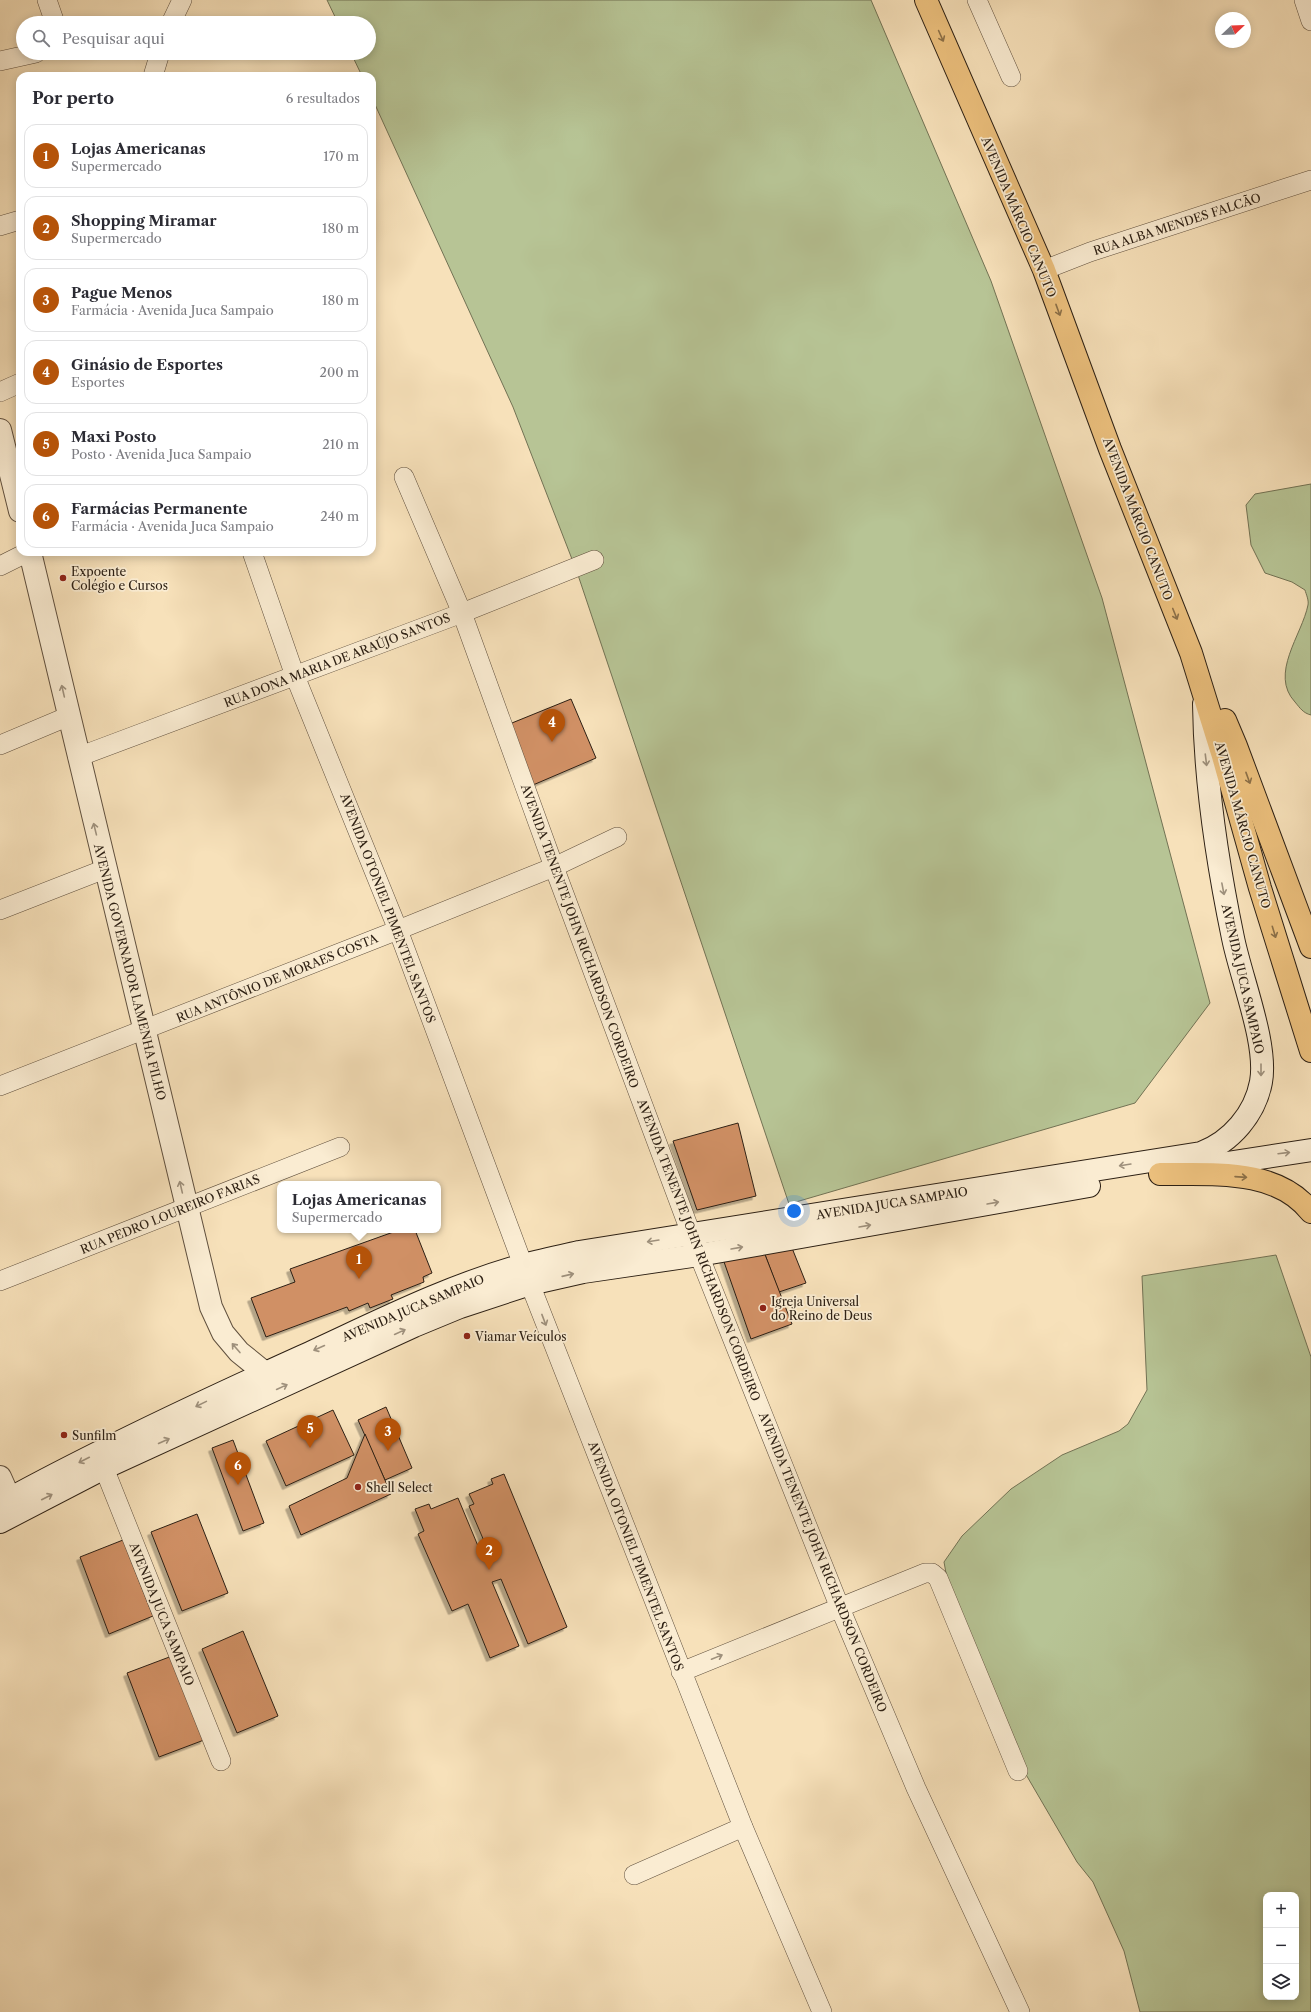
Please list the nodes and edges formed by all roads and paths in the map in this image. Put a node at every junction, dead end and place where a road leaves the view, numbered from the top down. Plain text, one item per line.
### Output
1 (47, 0) edge
2 (182, 0) edge
3 (926, 0) edge
4 (977, 0) edge
5 (1304, 0) edge
6 (53, 16) edge
7 (174, 16) edge
8 (1311, 21) edge
9 (16, 57) edge
10 (158, 60) edge
11 (0, 61) edge
12 (154, 72) edge
13 (1011, 77) dead end
14 (1311, 180) edge
15 (16, 221) edge
16 (0, 226) edge
17 (1044, 270) junction
18 (16, 385) edge
19 (0, 392) edge
20 (0, 430) edge
21 (404, 477) dead end
22 (16, 495) edge
23 (21, 556) edge
24 (30, 556) edge
25 (253, 556) edge
26 (594, 560) dead end
27 (0, 566) edge
28 (462, 613) junction
29 (1191, 653) junction
30 (295, 676) junction
31 (1204, 693) junction
32 (69, 716) junction
33 (0, 744) edge
34 (78, 757) junction
35 (618, 837) dead end
36 (554, 867) junction
37 (105, 869) junction
38 (0, 910) edge
39 (398, 930) junction
40 (1311, 947) edge
41 (145, 1030) junction
42 (1311, 1051) edge
43 (0, 1086) edge
44 (340, 1147) dead end
45 (1311, 1150) edge
46 (1160, 1174) junction
47 (186, 1207) junction
48 (1311, 1212) edge
49 (692, 1235) junction
50 (699, 1255) junction
51 (526, 1274) junction
52 (0, 1281) edge
53 (265, 1373) junction
54 (104, 1468) junction
55 (0, 1477) edge
56 (6, 1510) edge
57 (840, 1608) junction
58 (681, 1672) junction
59 (221, 1761) dead end
60 (1018, 1771) dead end
61 (743, 1827) junction
62 (634, 1875) dead end
63 (822, 2012) edge
64 (1020, 2012) edge

1 - 6 street
2 - 7 street
3 -> 17 main road, AVENIDA MÁRCIO CANUTO
4 - 13 street
5 - 8 street
9 - 11 street
10 - 12 street
14 - 17 street, RUA ALBA MENDES FALCÃO
15 - 16 street
17 -> 29 main road, AVENIDA MÁRCIO CANUTO
18 - 19 street
20 - 22 main road
21 - 28 street, AVENIDA TENENTE JOHN RICHARDSON CORDEIRO
23 - 27 street
32 -> 24 main road, AVENIDA GOVERNADOR LAMENHA FILHO
25 - 30 street, AVENIDA OTONIEL PIMENTEL SANTOS
26 - 28 street, RUA DONA MARIA DE ARAÚJO SANTOS
28 - 30 street, RUA DONA MARIA DE ARAÚJO SANTOS
28 - 36 street, AVENIDA TENENTE JOHN RICHARDSON CORDEIRO
29 - 31 main road, AVENIDA MÁRCIO CANUTO
29 -> 40 main road
30 - 34 street, RUA DONA MARIA DE ARAÚJO SANTOS
30 - 39 street, AVENIDA OTONIEL PIMENTEL SANTOS
31 -> 42 main road, AVENIDA MÁRCIO CANUTO
31 -> 49 main road, AVENIDA JUCA SAMPAIO
32 - 33 street
32 - 34 main road, AVENIDA GOVERNADOR LAMENHA FILHO
37 -> 34 main road, AVENIDA GOVERNADOR LAMENHA FILHO
35 - 36 street, RUA ANTÔNIO DE MORAES COSTA
36 - 39 street, RUA ANTÔNIO DE MORAES COSTA
36 - 49 street, AVENIDA TENENTE JOHN RICHARDSON CORDEIRO
37 - 38 street
37 - 41 main road, AVENIDA GOVERNADOR LAMENHA FILHO
39 - 41 street, RUA ANTÔNIO DE MORAES COSTA
39 - 51 street, AVENIDA OTONIEL PIMENTEL SANTOS
41 - 43 street, RUA ANTÔNIO DE MORAES COSTA
47 -> 41 main road, AVENIDA GOVERNADOR LAMENHA FILHO
44 - 47 street, RUA PEDRO LOUREIRO FARIAS
46 -> 45 main road, AVENIDA JUCA SAMPAIO
46 -> 48 main road
50 -> 46 main road, AVENIDA JUCA SAMPAIO
47 - 52 street, RUA PEDRO LOUREIRO FARIAS
53 -> 47 main road, AVENIDA GOVERNADOR LAMENHA FILHO
49 - 50 street, AVENIDA TENENTE JOHN RICHARDSON CORDEIRO
49 -> 51 main road, AVENIDA JUCA SAMPAIO
51 -> 50 main road, AVENIDA JUCA SAMPAIO
50 - 57 street, AVENIDA TENENTE JOHN RICHARDSON CORDEIRO
51 -> 53 main road, AVENIDA JUCA SAMPAIO
54 -> 51 main road, AVENIDA JUCA SAMPAIO
51 -> 58 street, AVENIDA OTONIEL PIMENTEL SANTOS
53 -> 56 main road, AVENIDA JUCA SAMPAIO
56 -> 54 main road, AVENIDA JUCA SAMPAIO
54 - 59 street, AVENIDA JUCA SAMPAIO
55 - 56 main road
58 -> 57 street
57 - 60 street
57 - 64 street, AVENIDA TENENTE JOHN RICHARDSON CORDEIRO
58 - 61 street, AVENIDA OTONIEL PIMENTEL SANTOS
61 - 62 street
61 - 63 street, AVENIDA OTONIEL PIMENTEL SANTOS

